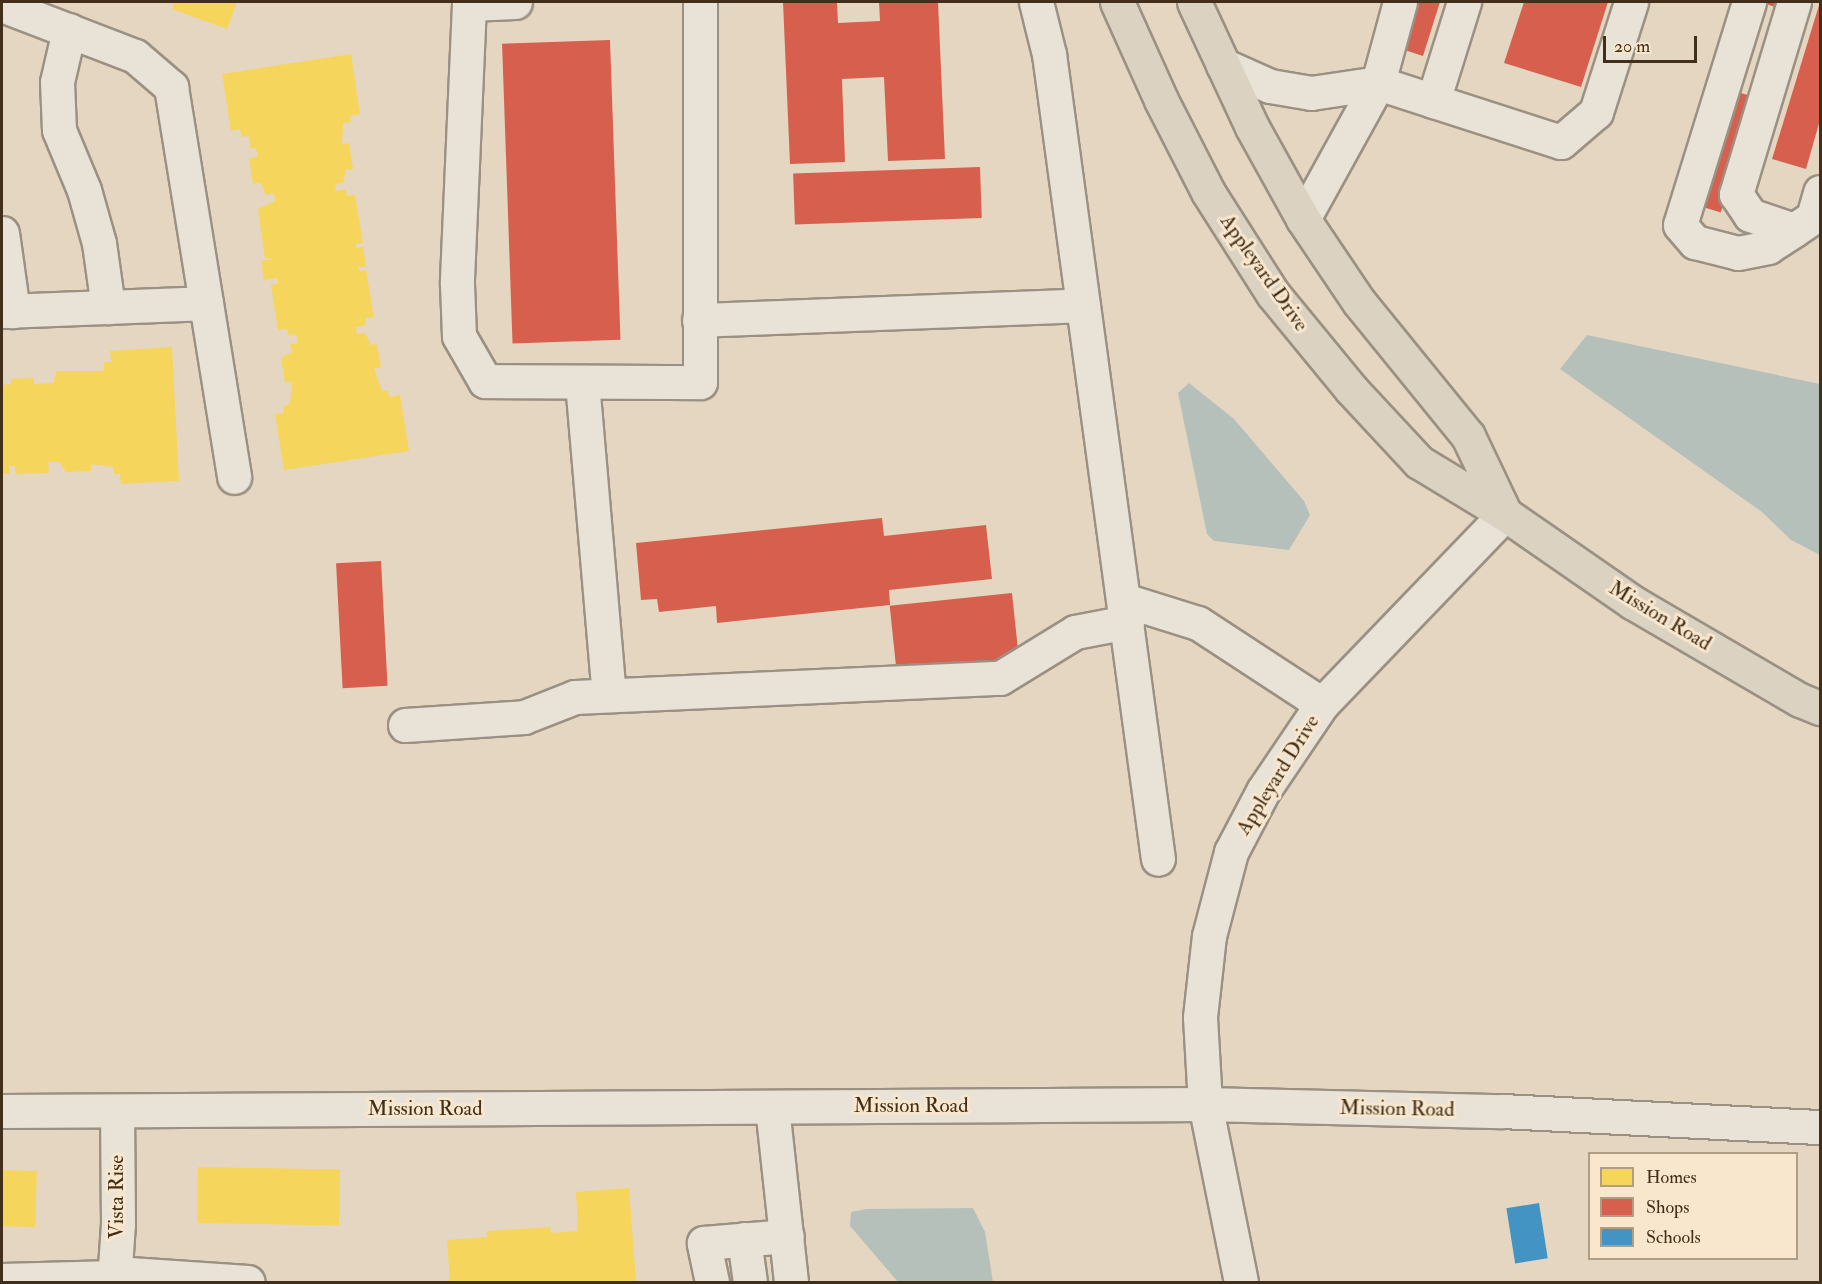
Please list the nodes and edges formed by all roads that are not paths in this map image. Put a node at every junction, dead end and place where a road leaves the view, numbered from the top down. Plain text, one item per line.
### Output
1 (515, 2) edge
2 (700, 2) edge
3 (1036, 2) edge
4 (1117, 2) edge
5 (1194, 2) edge
6 (1400, 2) edge
7 (1464, 2) edge
8 (1632, 2) edge
9 (1749, 2) edge
10 (1794, 2) edge
11 (2, 5) edge
12 (69, 30) junction
13 (1222, 65) junction
14 (1378, 83) junction
15 (1433, 101) junction
16 (1821, 192) edge
17 (1303, 219) junction
18 (1794, 230) junction
19 (2, 233) edge
20 (206, 303) junction
21 (1083, 305) junction
22 (108, 307) junction
23 (7, 311) edge
24 (699, 320) junction
25 (582, 382) junction
26 (234, 477) dead end
27 (1505, 514) junction
28 (1125, 611) junction
29 (609, 695) junction
30 (1322, 704) junction
31 (1821, 708) edge
32 (405, 725) dead end
33 (1158, 859) dead end
34 (1205, 1104) junction
35 (772, 1107) junction
36 (2, 1111) edge
37 (117, 1111) junction
38 (1821, 1127) edge
39 (787, 1236) junction
40 (744, 1239) junction
41 (114, 1277) edge
42 (2, 1280) edge
43 (248, 1282) edge
44 (712, 1282) edge
45 (750, 1282) edge
46 (791, 1282) edge
47 (1241, 1282) edge

1 - 25 street
2 - 24 street
3 - 21 street
4 - 27 main road, Appleyard Drive
5 - 13 main road
6 - 14 street
7 - 15 street
8 - 15 street
9 - 18 street
10 - 18 street
11 - 12 street
12 - 20 street
12 - 22 street
13 - 14 street
13 - 17 main road
14 - 15 street
14 - 17 street
16 - 18 street
17 - 27 main road
19 - 23 street
20 - 22 street
20 - 26 street
21 - 24 street
21 - 28 street
22 - 23 street
24 - 25 street
25 - 29 street
27 - 30 street, Appleyard Drive
27 - 31 main road, Mission Road
28 - 29 street
28 - 30 street
28 - 33 street
29 - 32 street
30 - 34 street, Appleyard Drive
34 - 35 street, Mission Road
34 - 38 street, Mission Road
34 - 47 street, Appleyard Drive
35 - 37 street, Mission Road
35 - 39 street
36 - 37 street, Mission Road
37 - 41 street, Vista Rise
39 - 40 street
39 - 46 street
40 - 44 street
40 - 45 street
41 - 42 street
41 - 43 street

